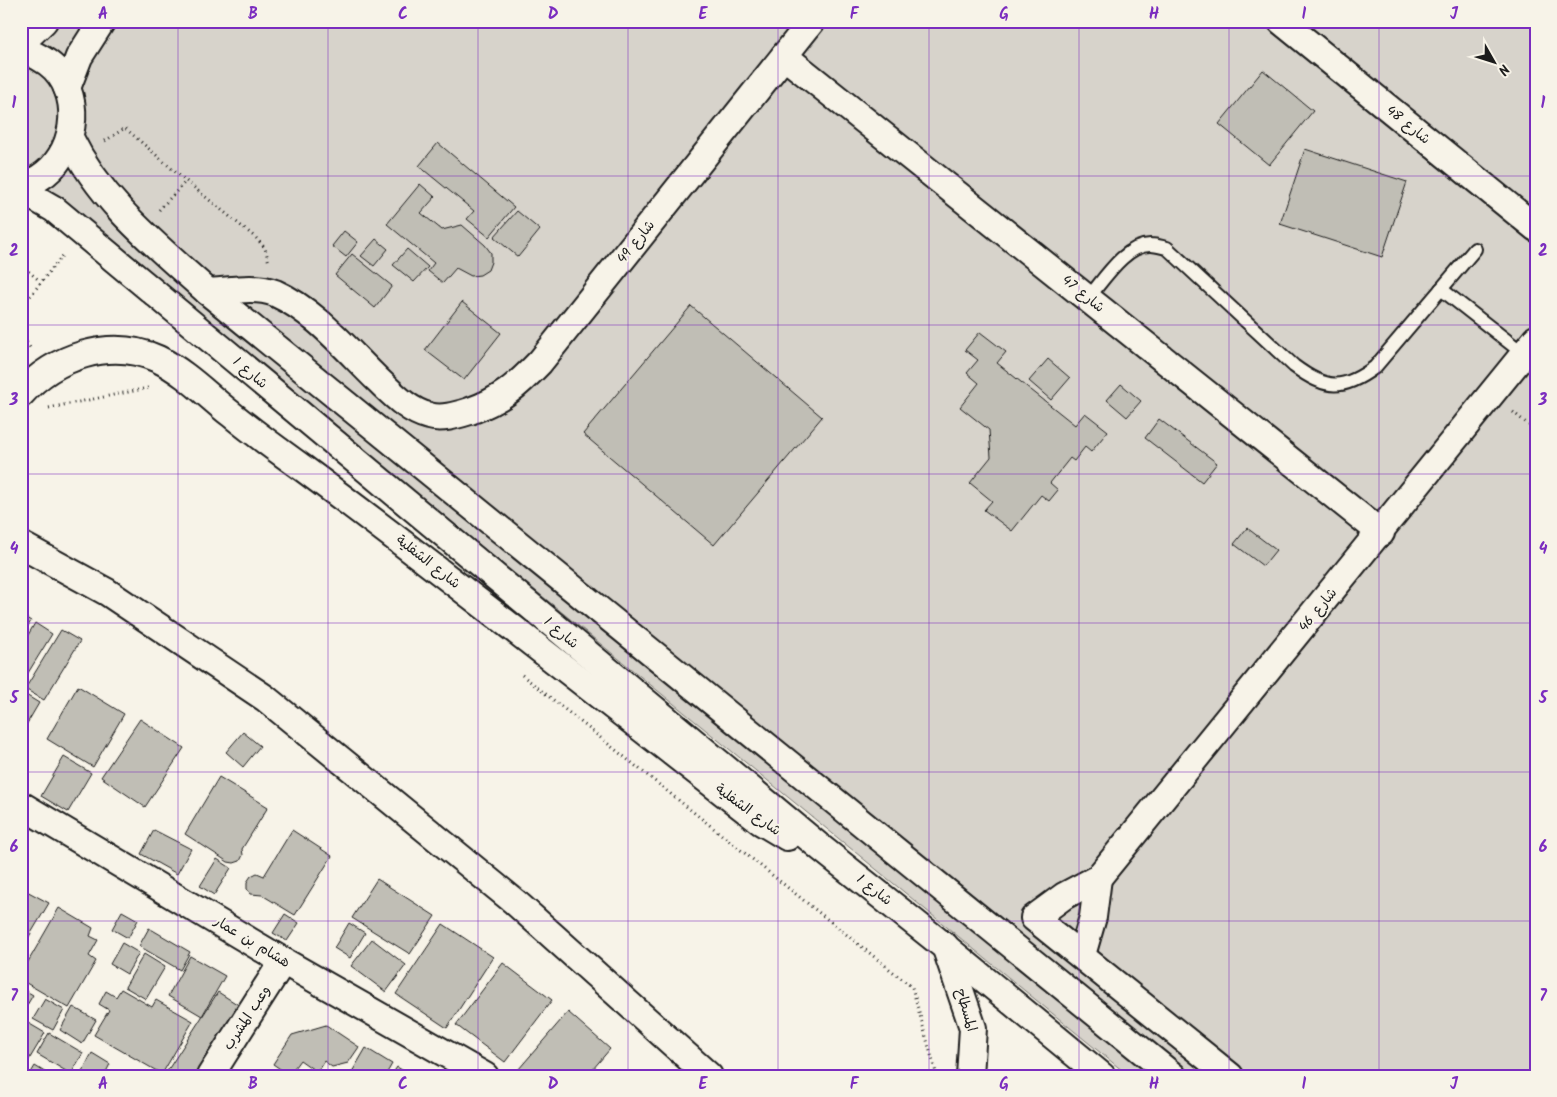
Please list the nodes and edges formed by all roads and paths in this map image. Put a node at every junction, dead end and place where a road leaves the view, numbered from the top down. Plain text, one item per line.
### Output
1 (44, 21) edge
2 (102, 21) edge
3 (812, 21) edge
4 (1281, 21) edge
5 (21, 43) edge
6 (21, 50) edge
7 (784, 56) junction
8 (67, 88) junction
9 (70, 138) junction
10 (186, 181) dead end
11 (21, 185) edge
12 (21, 190) edge
13 (1536, 228) edge
14 (140, 231) junction
15 (1475, 249) dead end
16 (21, 266) edge
17 (40, 281) dead end
18 (1441, 289) junction
19 (208, 292) junction
20 (1088, 298) junction
21 (1530, 346) edge
22 (150, 387) dead end
23 (30, 402) edge
24 (1380, 533) junction
25 (21, 544) edge
26 (516, 670) dead end
27 (21, 805) edge
28 (820, 848) junction
29 (1098, 878) junction
30 (944, 946) junction
31 (1082, 955) junction
32 (284, 961) junction
33 (210, 1076) edge
34 (485, 1076) edge
35 (710, 1076) edge
36 (937, 1076) edge
37 (970, 1076) edge
38 (1102, 1076) edge
39 (1173, 1076) edge
40 (1230, 1076) edge

1 - 5 street
2 - 8 street
3 - 7 street, شارع 49
4 - 13 street, شارع 48
6 - 8 street
7 - 19 street, شارع 49
7 - 20 street, شارع 47
8 - 9 street
9 - 11 street
9 - 14 street
10 - 14 path
12 - 28 street, شارع 1
14 - 19 street
15 - 18 lane
16 - 17 path
18 - 20 lane
18 - 21 lane
19 - 39 street
20 - 24 street, شارع 47
21 - 24 street, شارع 46
22 - 23 path
23 - 28 street, شارع الشفلية
24 - 29 street, شارع 46
25 - 35 street
26 - 36 path
27 - 32 street, هشام بن عمار
28 - 30 street, شارع 1
29 - 31 street
29 - 31 street, شارع 46
30 - 37 street, المسطاح
30 - 38 street, شارع 1
31 - 40 street
32 - 33 street, وعب المشرب
32 - 34 street, هشام بن عمار

